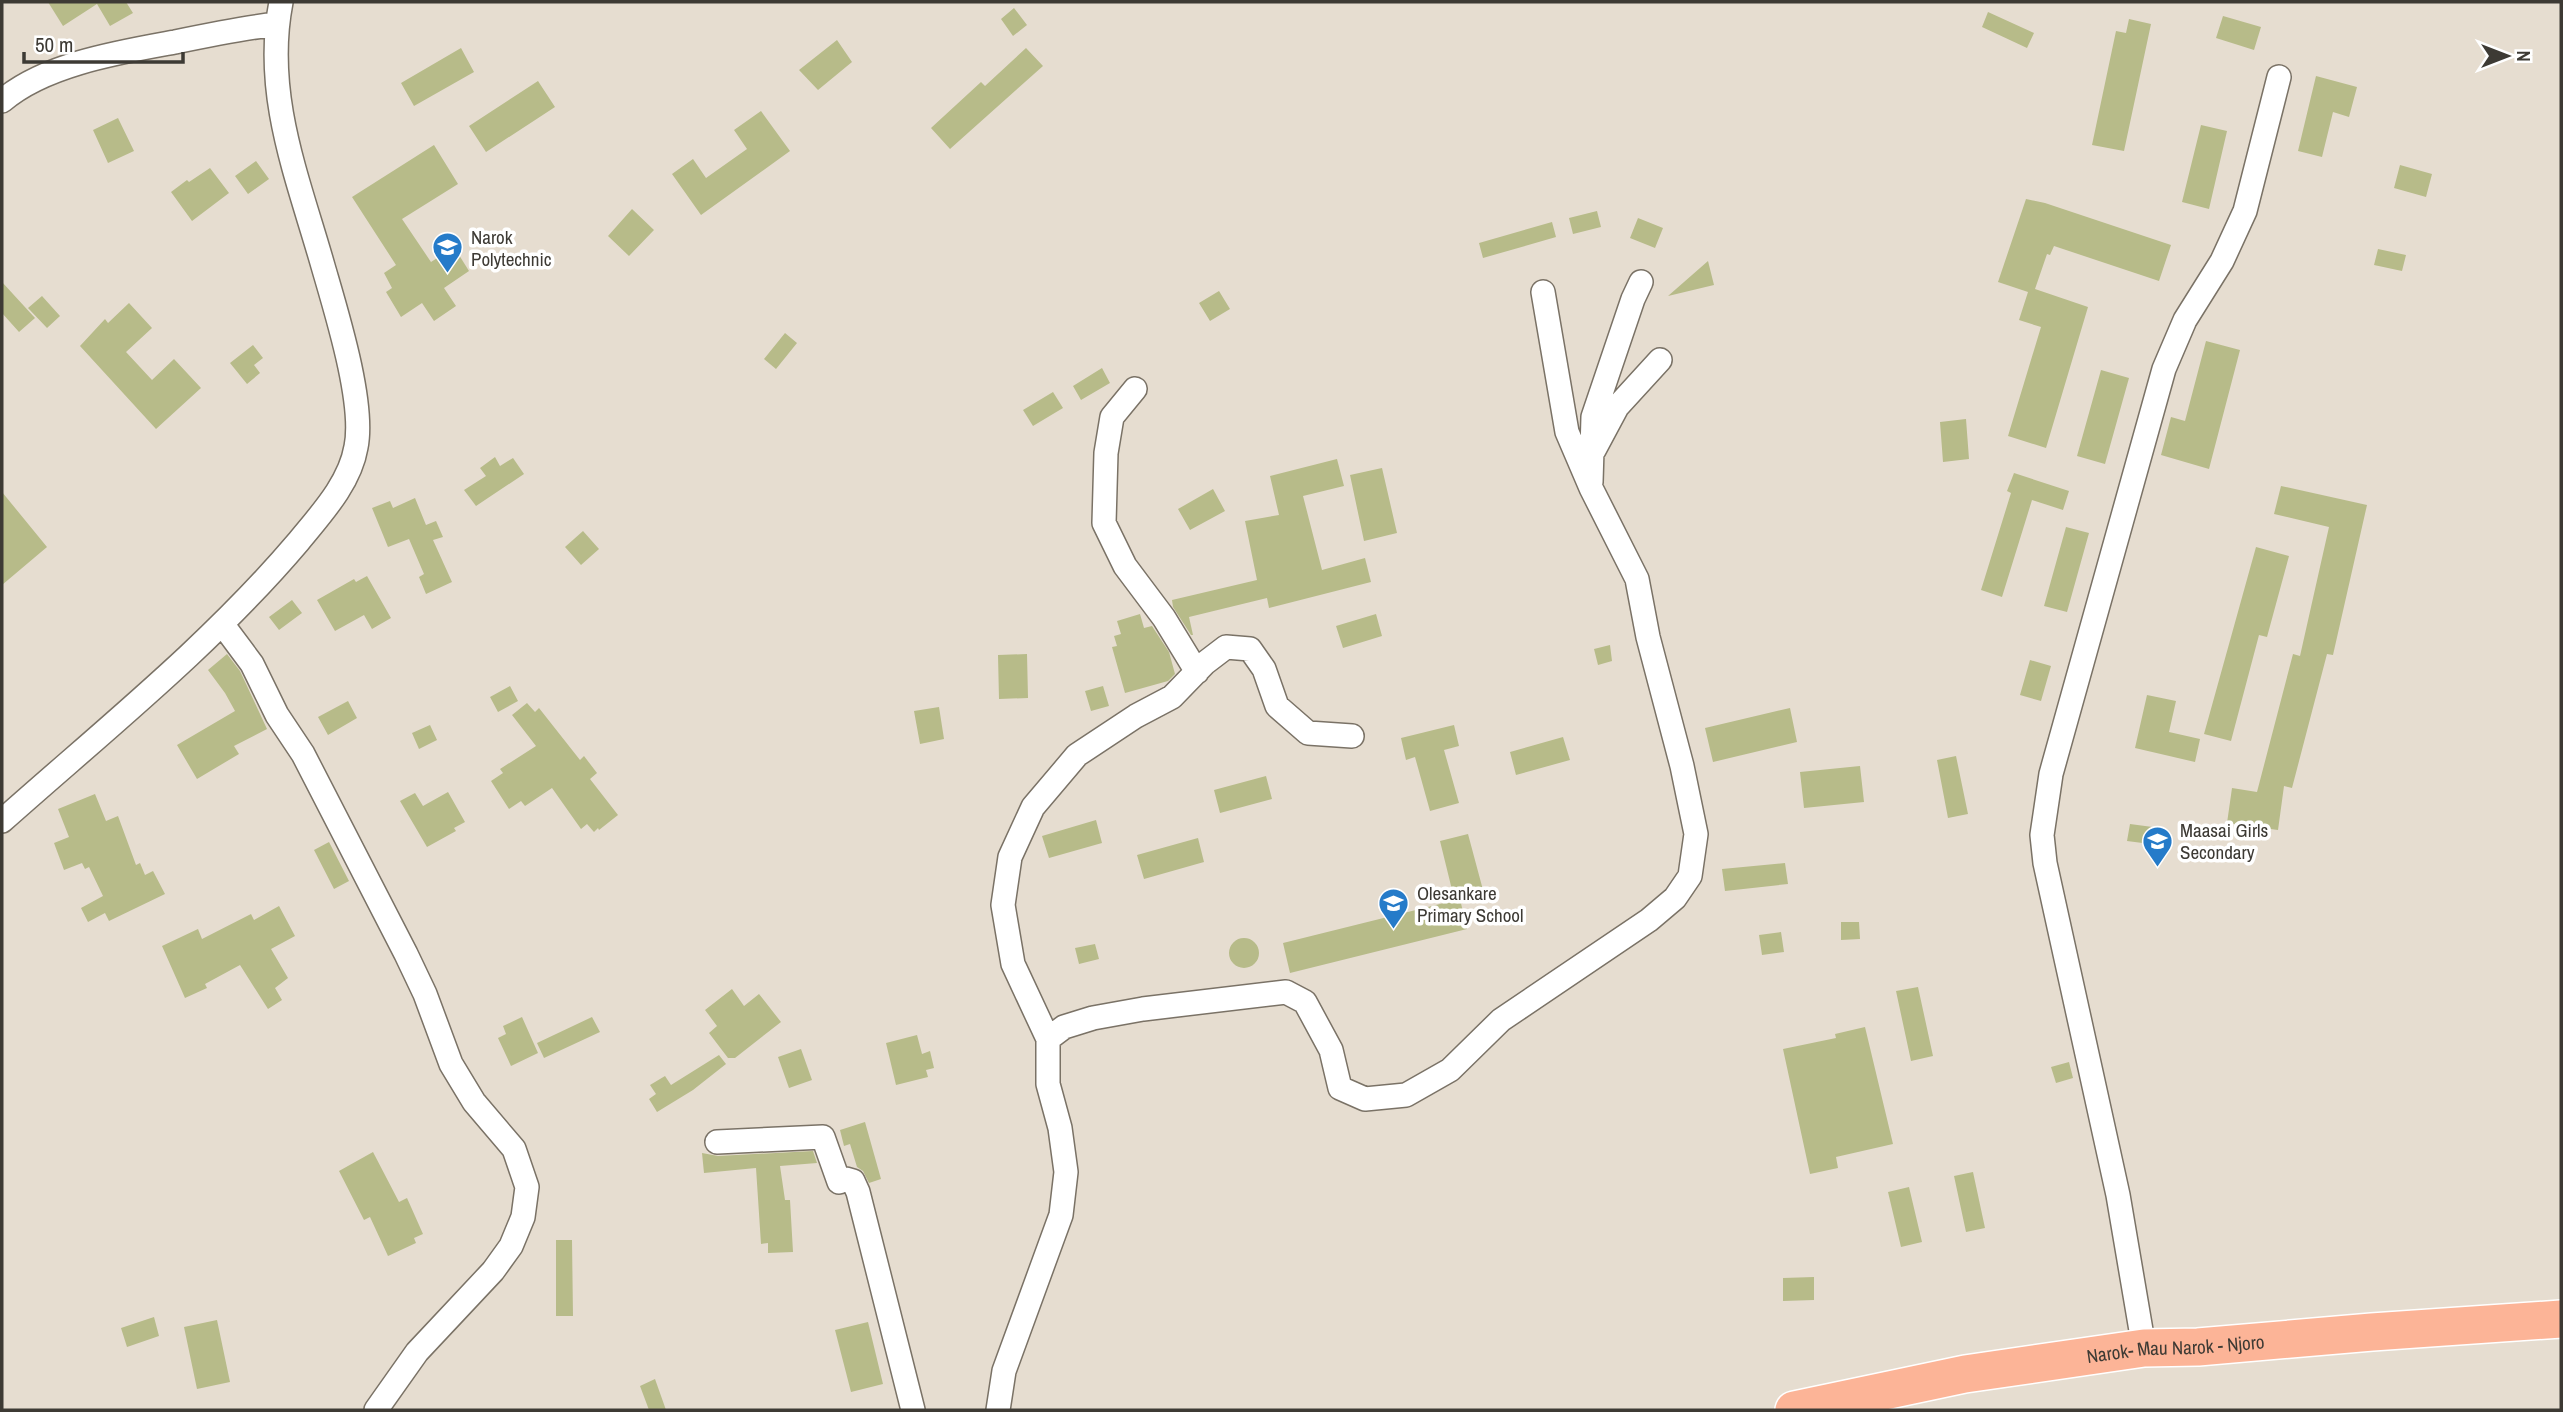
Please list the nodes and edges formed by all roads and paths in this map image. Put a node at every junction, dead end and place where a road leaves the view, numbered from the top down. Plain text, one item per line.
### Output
1 (279, 13) edge
2 (2279, 77) dead end
3 (2, 101) edge
4 (1641, 282) dead end
5 (1543, 292) dead end
6 (1660, 360) dead end
7 (1135, 389) dead end
8 (1592, 453) junction
9 (1591, 488) junction
10 (223, 625) junction
11 (1197, 672) junction
12 (1352, 736) dead end
13 (2, 821) edge
14 (1048, 1040) junction
15 (717, 1142) dead end
16 (2561, 1319) edge
17 (2144, 1348) junction
18 (376, 1410) edge
19 (913, 1410) edge
20 (998, 1410) edge
21 (1794, 1410) edge

1 - 3 street
1 - 10 street
2 - 17 street
4 - 8 street
5 - 9 street
6 - 8 street
7 - 11 street
8 - 9 street
9 - 14 street
10 - 13 street
10 - 18 street
11 - 12 street
11 - 14 street
14 - 20 street
15 - 19 street
16 - 17 highway, Narok- Mau Narok - Njoro
17 - 21 highway, Narok- Mau Narok - Njoro

